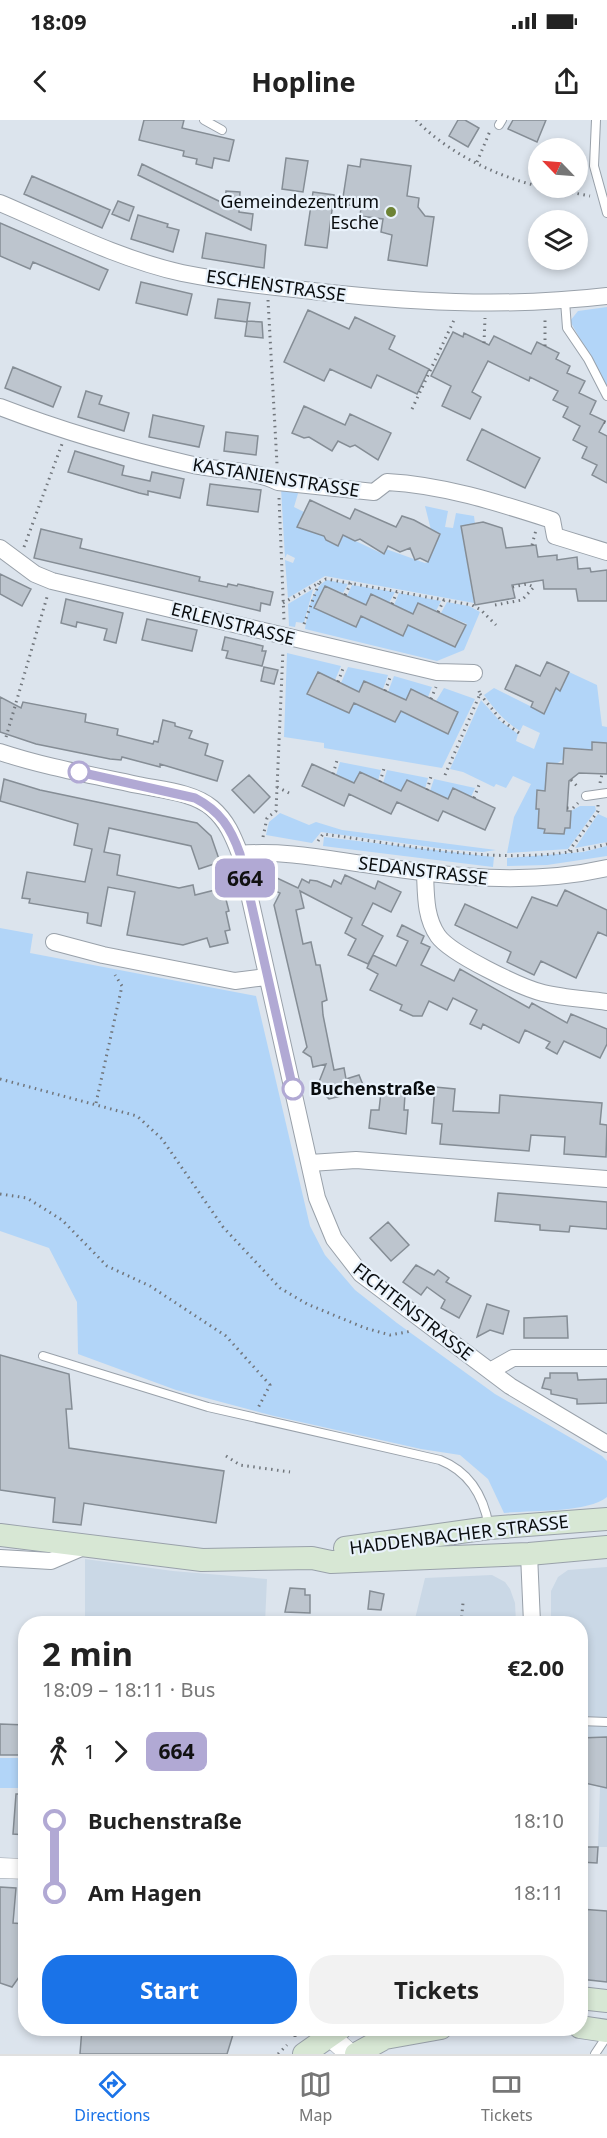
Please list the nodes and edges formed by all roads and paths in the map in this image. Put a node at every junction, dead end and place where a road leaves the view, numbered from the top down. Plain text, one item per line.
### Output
1 (204, 120) edge
2 (416, 120) edge
3 (596, 120) edge
4 (501, 123) edge
5 (222, 130) dead end
6 (477, 162) junction
7 (528, 182) edge
8 (588, 196) edge
9 (601, 198) junction
10 (0, 203) edge
11 (607, 213) edge
12 (607, 296) edge
13 (546, 301) junction
14 (565, 301) junction
15 (485, 302) junction
16 (462, 303) junction
17 (484, 343) dead end
18 (545, 346) dead end
19 (607, 396) edge
20 (0, 407) edge
21 (412, 409) dead end
22 (66, 432) junction
23 (0, 548) edge
24 (607, 552) edge
25 (18, 563) junction
26 (52, 580) junction
27 (319, 583) junction
28 (351, 583) junction
29 (513, 587) dead end
30 (398, 591) junction
31 (345, 595) dead end
32 (444, 600) junction
33 (283, 603) dead end
34 (392, 604) dead end
35 (495, 605) dead end
36 (438, 612) dead end
37 (496, 625) dead end
38 (300, 640) junction
39 (283, 653) dead end
40 (474, 673) joint
41 (480, 693) junction
42 (519, 733) dead end
43 (1, 752) edge
44 (338, 757) dead end
45 (385, 765) dead end
46 (432, 773) dead end
47 (333, 774) dead end
48 (445, 775) dead end
49 (380, 783) dead end
50 (479, 785) dead end
51 (277, 787) junction
52 (427, 790) dead end
53 (289, 793) dead end
54 (607, 793) edge
55 (586, 796) dead end
56 (474, 798) dead end
57 (598, 811) dead end
58 (264, 834) dead end
59 (607, 844) edge
60 (569, 850) junction
61 (240, 854) junction
62 (307, 856) junction
63 (607, 868) edge
64 (425, 873) junction
65 (54, 942) dead end
66 (103, 955) junction
67 (266, 977) junction
68 (607, 1002) edge
69 (0, 1079) edge
70 (96, 1103) junction
71 (310, 1163) junction
72 (607, 1179) edge
73 (0, 1194) edge
74 (428, 1327) junction
75 (43, 1356) dead end
76 (607, 1358) edge
77 (490, 1371) junction
78 (253, 1418) junction
79 (607, 1444) edge
80 (226, 1456) dead end
81 (290, 1472) dead end
82 (607, 1519) edge
83 (528, 1526) junction
84 (489, 1528) junction
85 (0, 1535) edge
86 (86, 1546) junction
87 (606, 1547) edge
88 (529, 1554) junction
89 (0, 1558) edge
90 (312, 1558) junction
91 (438, 1558) junction
92 (463, 1603) dead end
93 (462, 1616) edge
94 (532, 1616) edge
95 (588, 1721) edge
96 (607, 1722) edge
97 (0, 1868) edge
98 (18, 1869) edge
99 (588, 1999) edge
100 (607, 2001) edge
101 (588, 2028) edge
102 (607, 2031) edge
103 (321, 2036) edge
104 (335, 2036) edge
105 (351, 2036) edge
106 (396, 2036) edge
107 (607, 2036) edge
108 (295, 2050) edge
109 (278, 2054) edge
110 (353, 2054) edge
111 (595, 2054) edge

1 - 5 lane
2 - 6 path
3 - 9 lane
4 - 6 path
6 - 7 path
8 - 9 path
9 - 11 lane
10 - 16 street, ESCHENSTRASSE
12 - 14 street, ESCHENSTRASSE
13 - 14 street, ESCHENSTRASSE
13 - 15 street, ESCHENSTRASSE
13 - 18 path
14 - 19 lane
15 - 16 street, ESCHENSTRASSE
15 - 17 path
16 - 21 path
20 - 22 street, KASTANIENSTRASSE
22 - 24 street, KASTANIENSTRASSE
22 - 25 path
23 - 25 street, ERLENSTRASSE
25 - 26 street, ERLENSTRASSE
26 - 38 street, ERLENSTRASSE
26 - 43 path
27 - 28 path
27 - 33 path
27 - 38 path
28 - 30 path
28 - 31 path
29 - 35 path
30 - 32 path
30 - 34 path
32 - 36 path
32 - 37 path
38 - 40 street, ERLENSTRASSE
39 - 51 path
40 - 41 path
41 - 42 path
41 - 48 path
43 - 61 street, FICHTENSTRASSE
44 - 47 path
45 - 49 path
46 - 52 path
50 - 56 path
51 - 53 path
51 - 58 path
54 - 55 lane
57 - 60 path
59 - 60 path
60 - 62 path
61 - 62 street, SEDANSTRASSE
61 - 67 street, FICHTENSTRASSE
62 - 64 street, SEDANSTRASSE
63 - 64 street, SEDANSTRASSE
64 - 68 street
65 - 66 street
66 - 67 street
66 - 70 path
67 - 71 street, FICHTENSTRASSE
69 - 70 path
70 - 74 path
71 - 72 street
71 - 74 street, FICHTENSTRASSE
73 - 78 path
74 - 77 street, FICHTENSTRASSE
75 - 78 lane
76 - 77 street
77 - 79 street, FICHTENSTRASSE
78 - 84 lane
80 - 81 path
82 - 83 main road, HADDENBACHER STRASSE
83 - 84 main road, HADDENBACHER STRASSE
83 - 88 main road
84 - 90 main road, HADDENBACHER STRASSE
84 - 91 main road
85 - 86 main road, HADDENBACHER STRASSE
86 - 89 street
86 - 90 main road, HADDENBACHER STRASSE
87 - 88 main road, HADDENBACHER STRASSE
88 - 91 main road, HADDENBACHER STRASSE
88 - 94 street
90 - 91 main road, HADDENBACHER STRASSE
92 - 93 path
95 - 96 lane
97 - 98 street
99 - 100 main road
101 - 102 main road
103 - 108 main road
104 - 110 street
105 - 110 street
106 - 110 main road
107 - 111 lane
108 - 109 path

